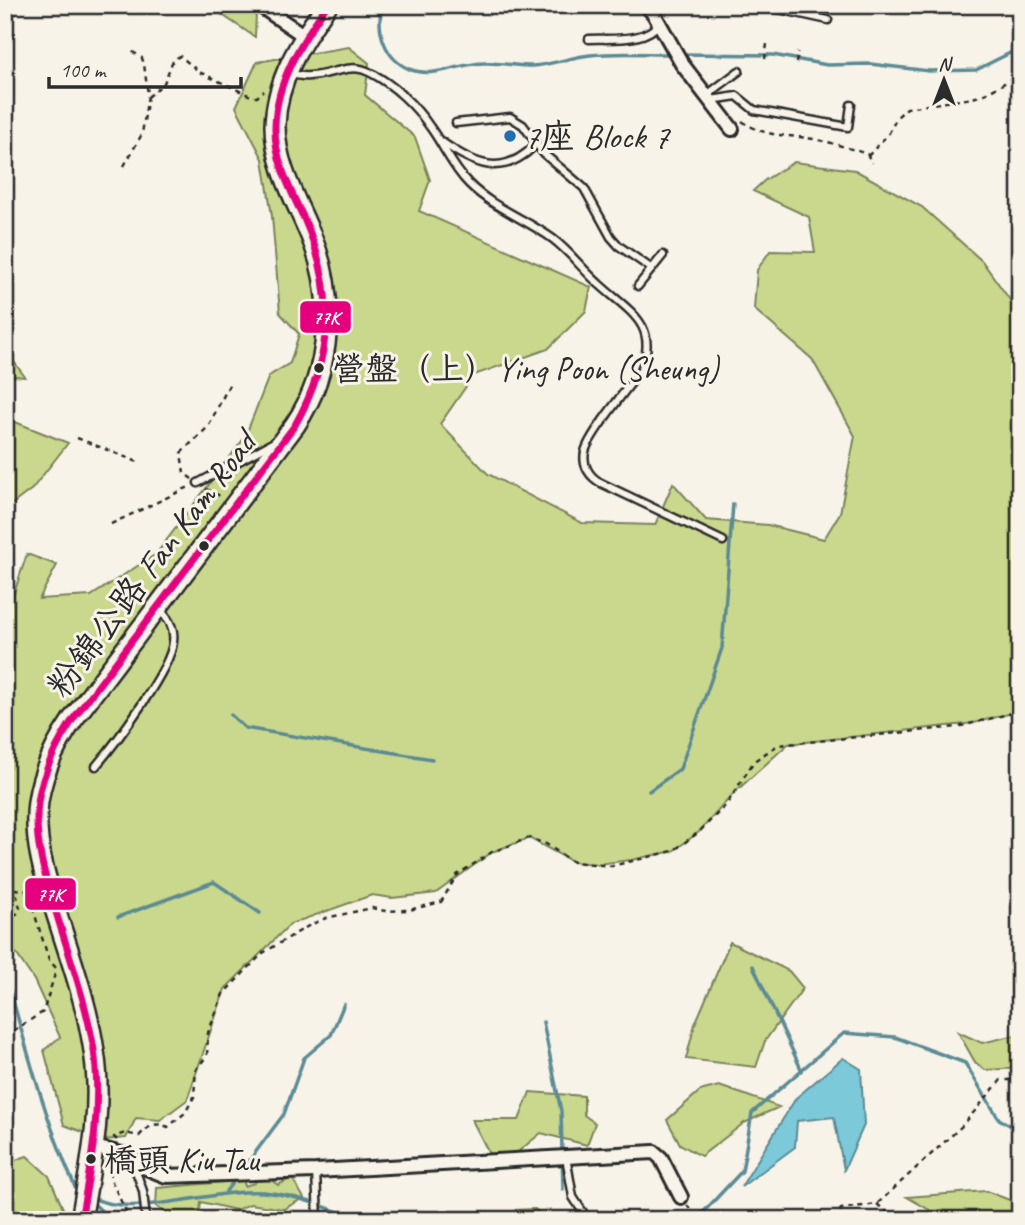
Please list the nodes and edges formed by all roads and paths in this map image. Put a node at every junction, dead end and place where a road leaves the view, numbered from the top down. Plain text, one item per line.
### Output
1 (259, 5) edge
2 (327, 5) edge
3 (762, 5) edge
4 (653, 14) edge
5 (828, 20) dead end
6 (306, 37) junction
7 (589, 39) dead end
8 (768, 44) dead end
9 (130, 50) dead end
10 (798, 52) dead end
11 (765, 59) dead end
12 (796, 63) dead end
13 (739, 71) dead end
14 (286, 73) junction
15 (1020, 74) edge
16 (268, 89) dead end
17 (148, 97) junction
18 (707, 98) junction
19 (851, 105) dead end
20 (719, 114) junction
21 (456, 122) dead end
22 (732, 130) dead end
23 (438, 139) junction
24 (536, 144) junction
25 (868, 156) junction
26 (872, 163) dead end
27 (124, 166) dead end
28 (663, 255) dead end
29 (652, 269) junction
30 (638, 286) dead end
31 (231, 381) dead end
32 (77, 438) dead end
33 (281, 444) junction
34 (138, 461) dead end
35 (198, 483) junction
36 (206, 489) dead end
37 (225, 498) dead end
38 (111, 524) dead end
39 (723, 541) dead end
40 (157, 608) junction
41 (1020, 713) edge
42 (96, 766) dead end
43 (5, 921) edge
44 (5, 1036) edge
45 (1020, 1080) edge
46 (93, 1156) junction
47 (566, 1157) junction
48 (131, 1158) junction
49 (110, 1171) dead end
50 (316, 1171) junction
51 (681, 1197) joint
52 (877, 1204) junction
53 (81, 1217) edge
54 (318, 1217) edge
55 (145, 1219) edge
56 (130, 1220) edge
57 (588, 1220) edge
58 (697, 1220) edge
59 (710, 1220) edge
60 (720, 1220) edge
61 (835, 1220) edge
62 (896, 1220) edge

1 - 6 street
2 - 6 main road, 粉錦公路 Fan Kam Road
3 - 5 lane
4 - 7 lane
4 - 18 street
6 - 14 main road, 粉錦公路 Fan Kam Road
8 - 11 path
9 - 17 path
10 - 12 path
13 - 18 lane
14 - 23 lane
14 - 33 main road, 粉錦公路 Fan Kam Road
15 - 25 path
16 - 17 path
17 - 27 path
18 - 19 lane
18 - 20 street
20 - 22 street
20 - 25 path
21 - 24 lane
23 - 24 lane
23 - 39 lane
24 - 29 lane
25 - 26 path
28 - 29 lane
29 - 30 lane
31 - 35 path
32 - 34 path
33 - 35 lane
33 - 40 main road, 粉錦公路 Fan Kam Road
35 - 38 path
36 - 37 path
40 - 42 lane
40 - 46 main road, 粉錦公路 Fan Kam Road
41 - 48 path
43 - 44 path
45 - 52 path
46 - 48 street
46 - 53 main road, 粉錦公路 Fan Kam Road
47 - 50 street
47 - 51 street
47 - 57 lane
48 - 50 street
48 - 55 lane
49 - 56 path
50 - 54 lane
51 - 58 path
52 - 61 path
52 - 62 path
59 - 60 path

